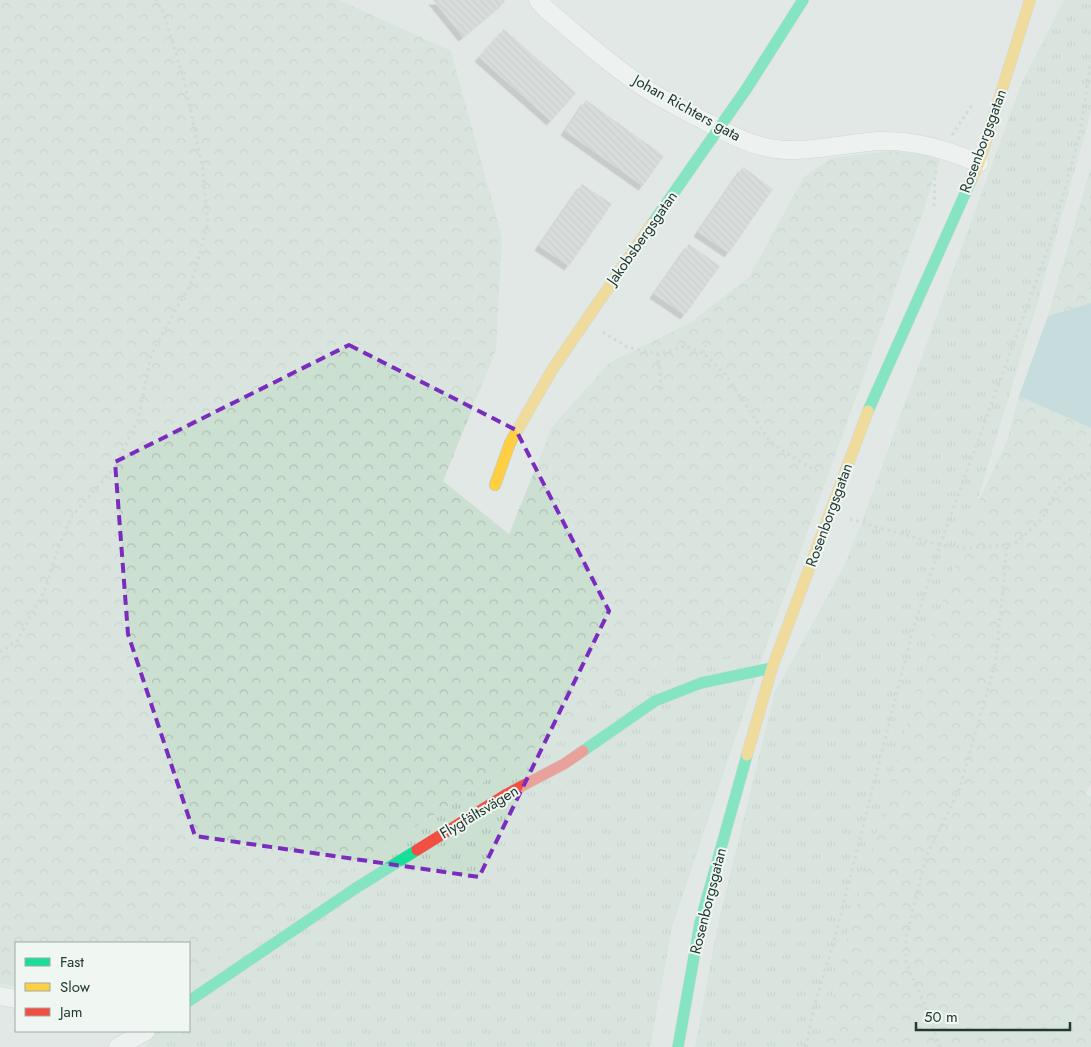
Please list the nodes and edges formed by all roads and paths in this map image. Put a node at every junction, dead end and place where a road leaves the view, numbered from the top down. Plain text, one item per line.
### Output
1 (156, 0) edge
2 (538, 0) edge
3 (803, 0) edge
4 (1030, 0) edge
5 (1091, 61) edge
6 (718, 128) junction
7 (979, 163) junction
8 (584, 321) junction
9 (706, 345) dead end
10 (703, 353) junction
11 (658, 354) junction
12 (662, 393) dead end
13 (1091, 474) edge
14 (826, 476) dead end
15 (495, 484) dead end
16 (831, 510) junction
17 (940, 545) junction
18 (1007, 545) junction
19 (0, 652) edge
20 (772, 668) junction
21 (193, 995) edge
22 (0, 996) edge
23 (15, 999) edge
24 (144, 1032) edge
25 (118, 1047) edge
26 (678, 1047) edge
27 (806, 1047) edge
28 (940, 1047) edge

1 - 19 path
2 - 6 street, Johan Richters gata
3 - 6 street, Jakobsbergsgatan
4 - 7 street, Rosenborgsgatan
5 - 17 path
6 - 7 street, Johan Richters gata
6 - 8 street, Jakobsbergsgatan
7 - 16 street, Rosenborgsgatan
8 - 11 path
8 - 15 street, Jakobsbergsgatan
9 - 10 path
10 - 11 path
10 - 14 path
11 - 12 path
13 - 18 path
16 - 17 path
16 - 20 street, Rosenborgsgatan
17 - 18 path
17 - 27 path
18 - 28 path
20 - 21 street, Flygfältsvägen
20 - 26 street, Rosenborgsgatan
22 - 23 street
24 - 25 street

